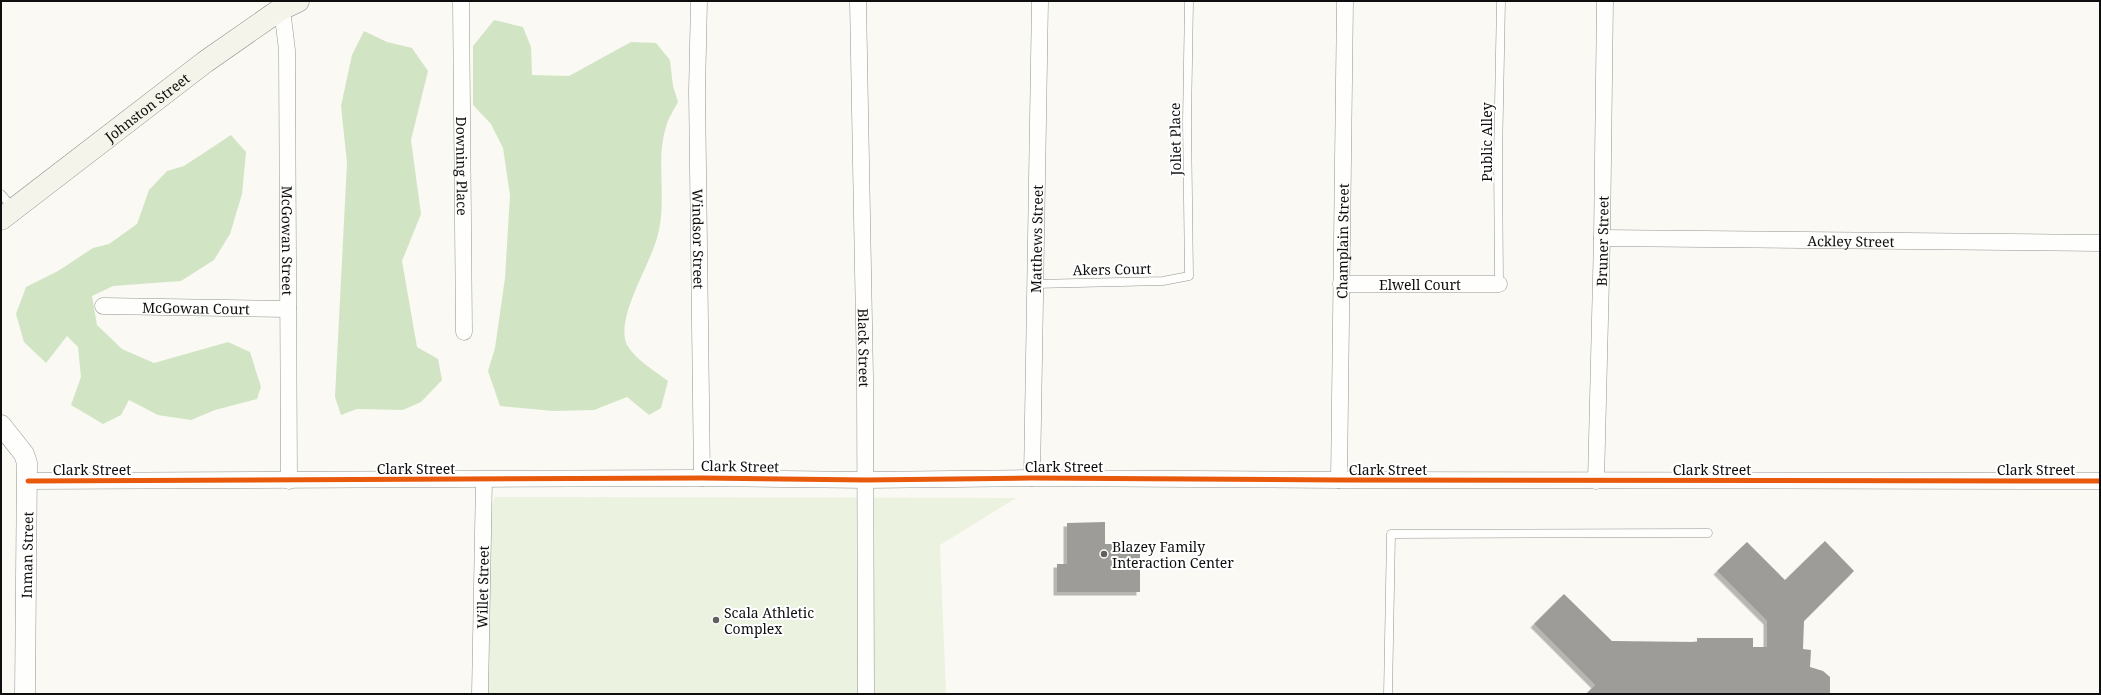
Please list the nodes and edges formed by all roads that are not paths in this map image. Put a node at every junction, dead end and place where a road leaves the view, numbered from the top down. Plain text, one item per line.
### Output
1 (462, 1) edge
2 (699, 1) edge
3 (858, 1) edge
4 (1040, 1) edge
5 (1189, 1) edge
6 (1345, 1) edge
7 (1501, 1) edge
8 (1605, 1) edge
9 (287, 4) edge
10 (5, 208) edge
11 (1602, 238) junction
12 (2100, 243) edge
13 (1189, 276) joint
14 (1035, 284) junction
15 (1341, 284) junction
16 (1499, 284) joint
17 (104, 306) dead end
18 (288, 309) junction
19 (464, 332) dead end
20 (1, 425) edge
21 (702, 478) junction
22 (1032, 478) junction
23 (484, 480) junction
24 (866, 480) junction
25 (1339, 480) junction
26 (28, 481) junction
27 (289, 481) junction
28 (1596, 481) junction
29 (2100, 481) edge
30 (1708, 533) dead end
31 (25, 694) edge
32 (480, 694) edge
33 (866, 694) edge
34 (1388, 694) edge

1 - 19 street, Downing Place
2 - 21 street, Windsor Street
3 - 24 street, Black Street
4 - 14 street, Matthews Street
5 - 13 lane, Joliet Place
6 - 15 street, Champlain Street
7 - 16 lane, Public Alley
8 - 11 street, Bruner Street
9 - 10 main road, Johnston Street
9 - 18 street, McGowan Street
11 - 12 street, Ackley Street
11 - 28 street, Bruner Street
13 - 14 lane, Akers Court
14 - 22 street, Matthews Street
15 - 16 street, Elwell Court
15 - 25 street, Champlain Street
17 - 18 street, McGowan Court
18 - 27 street, McGowan Street
20 - 26 street, Inman Street
21 - 23 street, Clark Street
21 - 24 street, Clark Street
22 - 24 street, Clark Street
22 - 25 street, Clark Street
23 - 27 street, Clark Street
23 - 32 street, Willet Street
24 - 33 street, Black Street
25 - 28 street, Clark Street
26 - 27 street, Clark Street
26 - 31 street, Inman Street
28 - 29 street, Clark Street
30 - 34 lane

